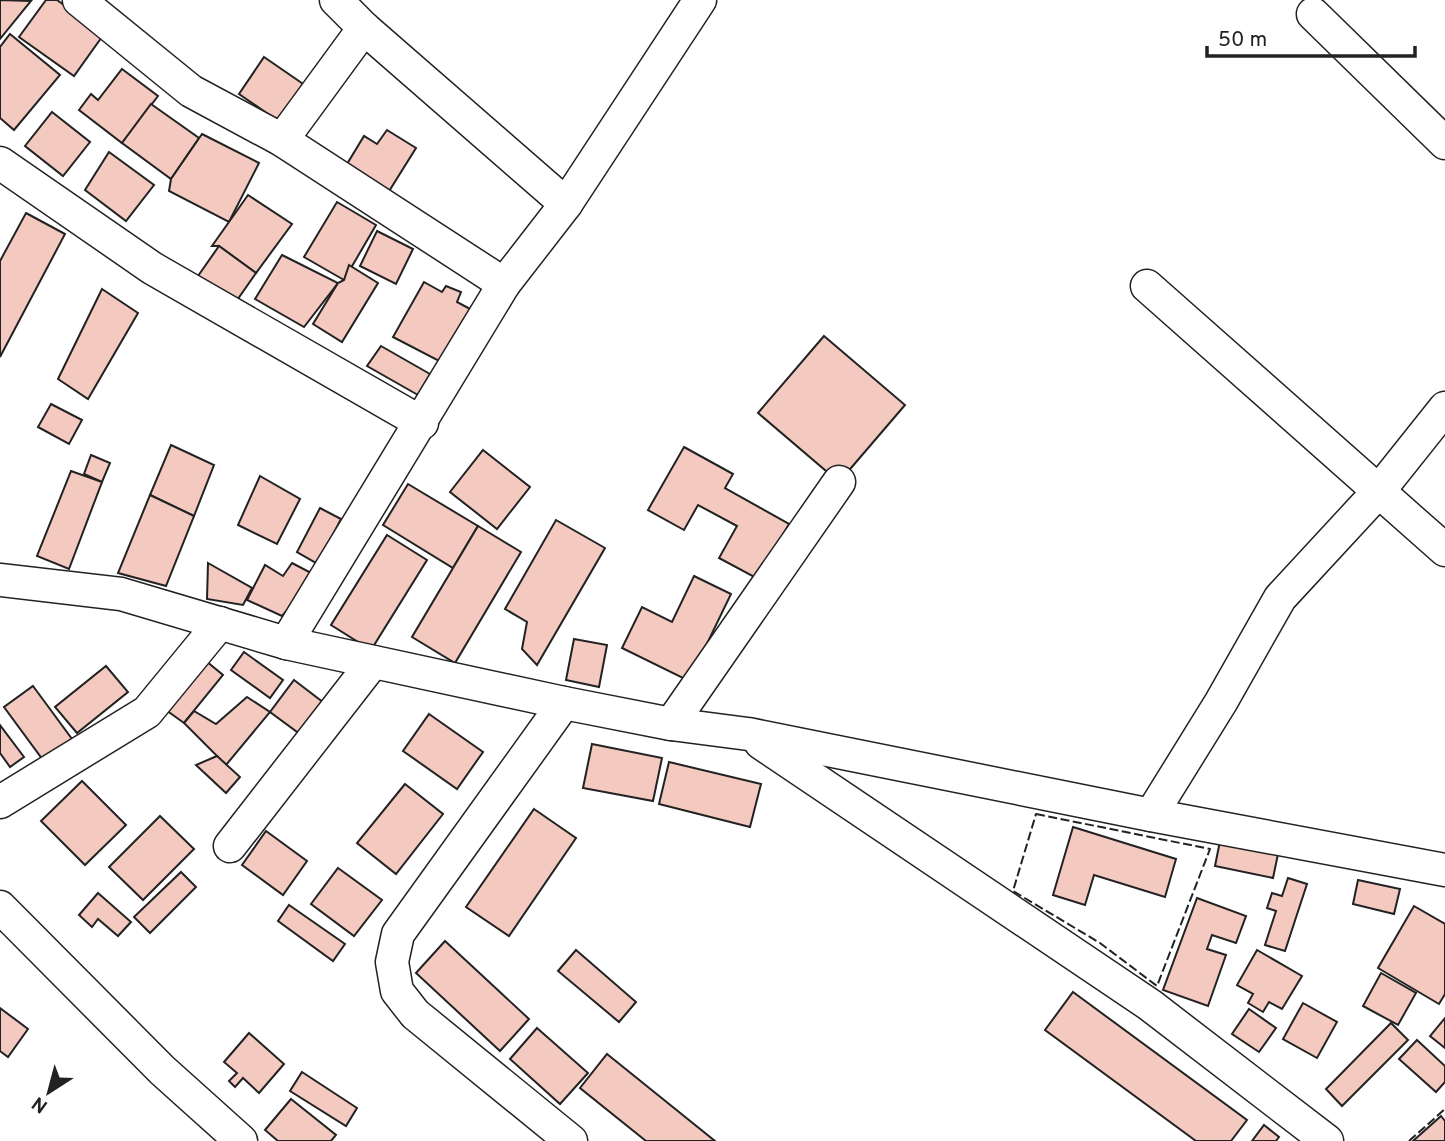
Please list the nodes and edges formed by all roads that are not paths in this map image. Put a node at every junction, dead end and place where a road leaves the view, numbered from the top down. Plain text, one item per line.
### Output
1 (79, 0) edge
2 (336, 0) edge
3 (700, 0) edge
4 (1313, 14) dead end
5 (364, 28) junction
6 (282, 139) junction
7 (1445, 143) edge
8 (0, 163) edge
9 (566, 204) junction
10 (504, 284) junction
11 (1147, 286) dead end
12 (1445, 408) edge
13 (422, 423) junction
14 (839, 482) dead end
15 (1378, 492) junction
16 (1445, 550) edge
17 (0, 580) edge
18 (220, 623) junction
19 (286, 643) junction
20 (373, 662) junction
21 (564, 703) junction
22 (671, 724) junction
23 (748, 734) junction
24 (0, 802) edge
25 (1151, 815) junction
26 (230, 846) dead end
27 (1445, 870) edge
28 (0, 907) edge
29 (241, 1141) edge
30 (571, 1141) edge
31 (1326, 1141) edge

1 - 6 street
2 - 5 street
3 - 9 street
4 - 7 street
5 - 6 street
5 - 9 street
6 - 10 street
8 - 13 street
9 - 10 street
10 - 13 street
11 - 15 street
12 - 15 street
13 - 19 street
14 - 22 street
15 - 16 street
15 - 25 street
17 - 18 street
18 - 19 street
18 - 24 street
19 - 20 street
20 - 21 street
20 - 26 street
21 - 22 street
21 - 30 street
22 - 23 street
23 - 25 street
23 - 31 street
25 - 27 street
28 - 29 street

